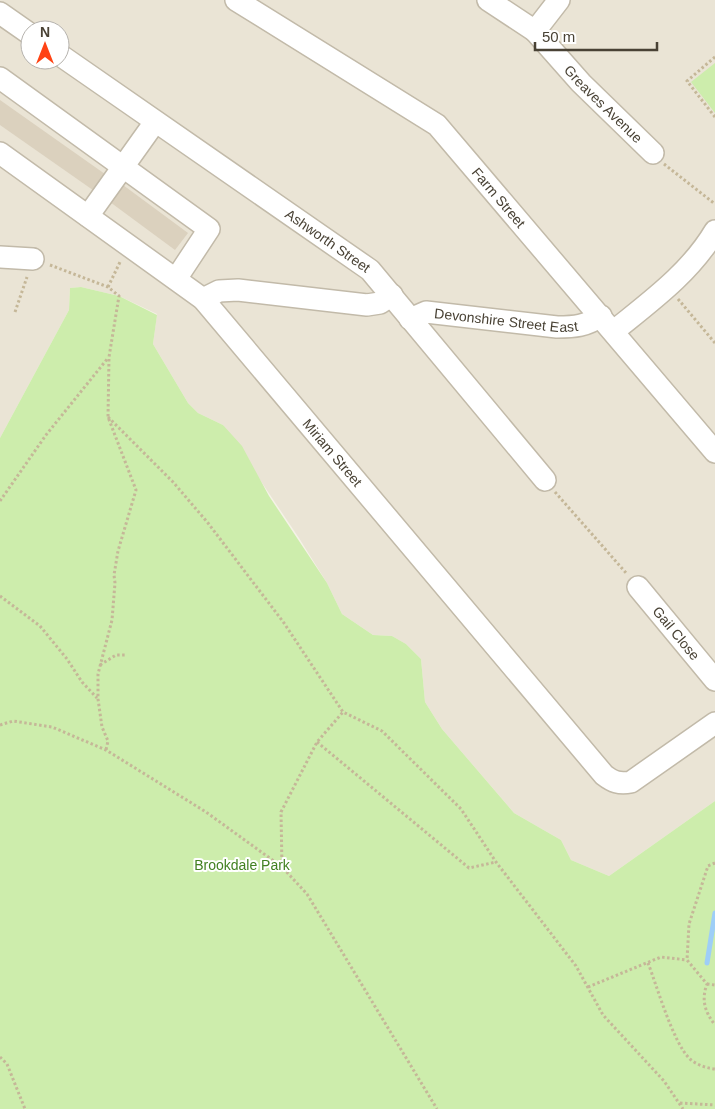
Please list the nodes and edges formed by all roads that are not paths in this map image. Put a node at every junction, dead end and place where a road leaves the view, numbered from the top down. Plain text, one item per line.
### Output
1 (236, 0) edge
2 (488, 0) edge
3 (559, 0) edge
4 (0, 13) edge
5 (20, 27) edge
6 (535, 31) junction
7 (70, 62) edge
8 (0, 78) edge
9 (155, 122) junction
10 (0, 153) edge
11 (653, 153) road end
12 (123, 167) junction
13 (88, 216) junction
14 (715, 231) edge
15 (0, 257) edge
16 (33, 259) road end
17 (176, 279) junction
18 (392, 295) junction
19 (203, 299) junction
20 (410, 319) junction
21 (608, 324) junction
22 (715, 452) edge
23 (545, 480) road end
24 (638, 588) road end
25 (715, 680) edge
26 (715, 723) edge

1 - 21 street, Farm Street
2 - 6 street, Greaves Avenue
3 - 6 street
4 - 5 street
6 - 11 street, Greaves Avenue
7 - 9 street, Ashworth Street
8 - 12 street
9 - 12 street
9 - 18 street, Ashworth Street
10 - 13 street, Miriam Street
12 - 13 street
12 - 17 street
13 - 17 street, Miriam Street
14 - 21 street, Devonshire Street East
15 - 16 street
17 - 19 street, Miriam Street
18 - 19 street
18 - 20 street, Ashworth Street
19 - 26 street, Miriam Street
20 - 21 street, Devonshire Street East
20 - 23 street, Ashworth Street
21 - 22 street, Farm Street
24 - 25 street, Gail Close

